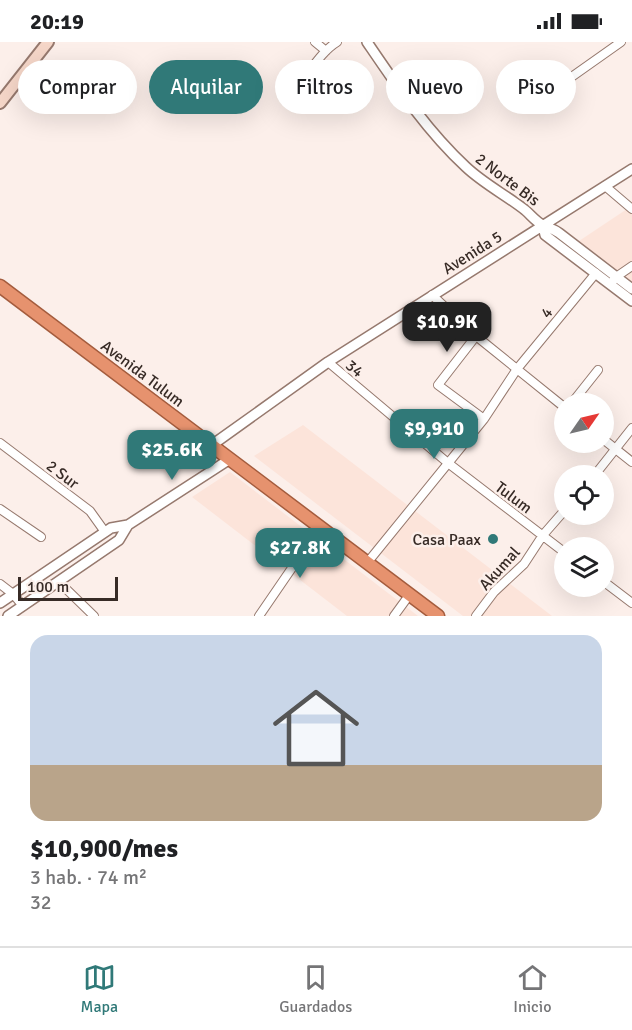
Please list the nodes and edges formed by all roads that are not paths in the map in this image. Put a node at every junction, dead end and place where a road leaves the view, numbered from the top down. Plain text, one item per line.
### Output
1 (48, 42) edge
2 (315, 42) edge
3 (337, 42) edge
4 (367, 42) edge
5 (621, 42) edge
6 (326, 51) junction
7 (319, 60) edge
8 (576, 74) edge
9 (0, 103) edge
10 (632, 169) edge
11 (605, 186) junction
12 (632, 209) edge
13 (543, 226) junction
14 (632, 266) edge
15 (596, 273) junction
16 (614, 281) junction
17 (0, 286) edge
18 (632, 289) edge
19 (432, 295) junction
20 (632, 301) edge
21 (476, 336) junction
22 (328, 362) junction
23 (517, 369) junction
24 (598, 370) dead end
25 (580, 393) edge
26 (554, 399) edge
27 (484, 419) junction
28 (632, 428) edge
29 (0, 442) edge
30 (212, 445) junction
31 (616, 449) junction
32 (230, 459) junction
33 (632, 462) edge
34 (448, 463) junction
35 (603, 465) edge
36 (0, 509) edge
37 (554, 523) edge
38 (128, 525) junction
39 (320, 527) junction
40 (105, 532) junction
41 (543, 536) junction
42 (41, 537) dead end
43 (554, 544) edge
44 (367, 562) junction
45 (59, 582) junction
46 (0, 584) edge
47 (614, 589) edge
48 (14, 594) junction
49 (410, 594) junction
50 (0, 603) edge
51 (632, 603) edge
52 (23, 606) junction
53 (8, 616) edge
54 (94, 616) edge
55 (260, 616) edge
56 (394, 616) edge
57 (438, 616) edge
58 (476, 616) edge

1 - 9 main road
2 - 6 street
3 - 6 street
4 - 13 street, 2 Norte Bis
5 - 8 street
6 - 7 street
10 - 11 street, Avenida 5
11 - 12 street
11 - 13 street, Avenida 5
13 - 15 street
13 - 16 street
13 - 19 street, Avenida 5
14 - 16 street
15 - 16 street
15 - 23 street, 4
16 - 18 street
16 - 20 street
17 - 30 highway, Avenida Tulum
19 - 21 street
19 - 22 street, Avenida 5
21 - 23 street
21 - 27 street
22 - 30 street, Avenida 5
22 - 34 street, 34
23 - 26 street
23 - 27 street, 4
24 - 25 street
27 - 34 street, 4
28 - 31 street
29 - 40 street, 2 Sur
30 - 32 highway, Avenida Tulum
31 - 33 street
31 - 35 street
32 - 38 street
32 - 39 highway, Avenida Tulum
34 - 41 street, Tulum
34 - 44 street, 4
36 - 42 street
37 - 41 street, Akumal
38 - 40 street
38 - 45 street
39 - 44 highway, Avenida Tulum
39 - 55 street
40 - 48 street
41 - 43 street, Tulum
41 - 58 street, Akumal
44 - 49 highway, Avenida Tulum
45 - 52 street
45 - 54 street
46 - 48 street
47 - 51 street
48 - 50 street
48 - 52 street
49 - 56 street
49 - 57 highway, Avenida Tulum
52 - 53 street

